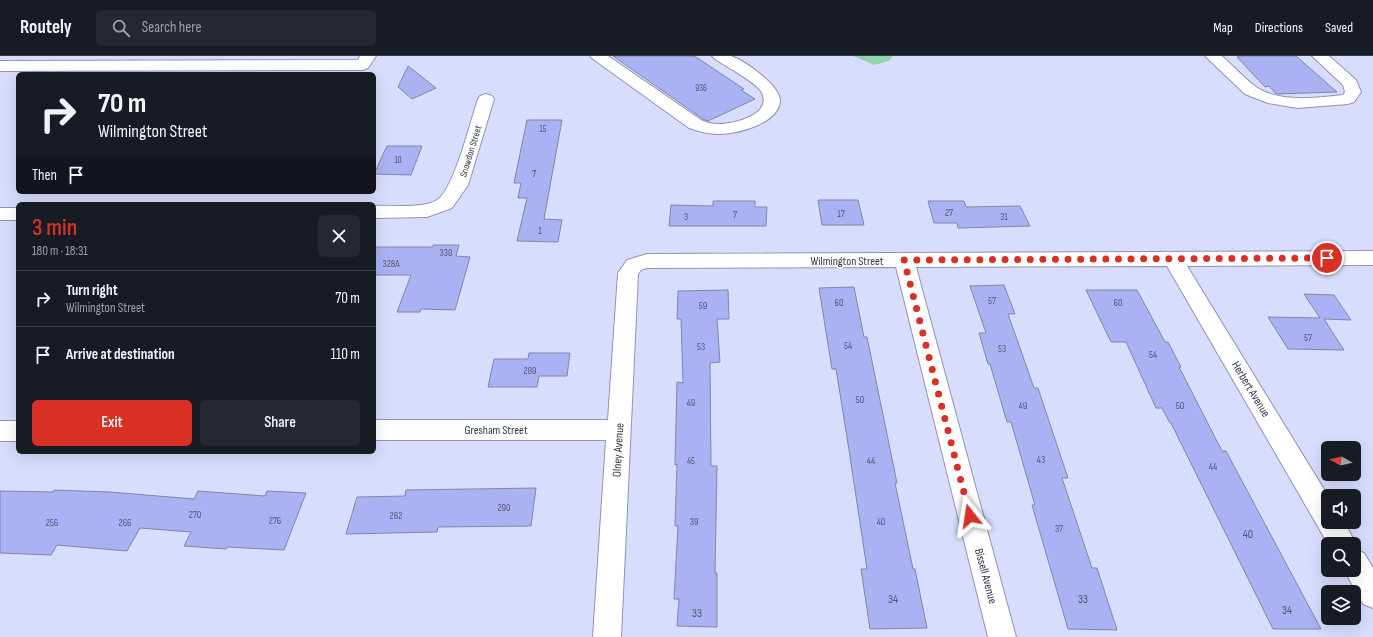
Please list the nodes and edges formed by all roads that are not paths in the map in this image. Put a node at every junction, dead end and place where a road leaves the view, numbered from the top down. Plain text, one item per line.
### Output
1 (598, 56) edge
2 (720, 56) edge
3 (1214, 56) edge
4 (1320, 56) edge
5 (366, 60) edge
6 (0, 66) edge
7 (486, 99) dead end
8 (376, 212) edge
9 (0, 214) edge
10 (16, 214) edge
11 (1373, 258) edge
12 (1173, 259) junction
13 (904, 260) junction
14 (634, 265) joint
15 (376, 430) edge
16 (619, 430) junction
17 (0, 431) edge
18 (16, 431) edge
19 (1321, 507) edge
20 (1361, 574) edge
21 (1373, 594) edge
22 (607, 637) edge
23 (1002, 637) edge

1 - 2 street
3 - 4 street
5 - 6 street
7 - 8 street, Snowdon Street
9 - 10 street
11 - 12 street, Wilmington Street
12 - 13 street, Wilmington Street
12 - 19 street, Herbert Avenue
13 - 14 street, Wilmington Street
13 - 23 street, Bissell Avenue
14 - 16 street, Olney Avenue
15 - 16 street, Gresham Street
16 - 22 street, Olney Avenue
17 - 18 street
20 - 21 street

